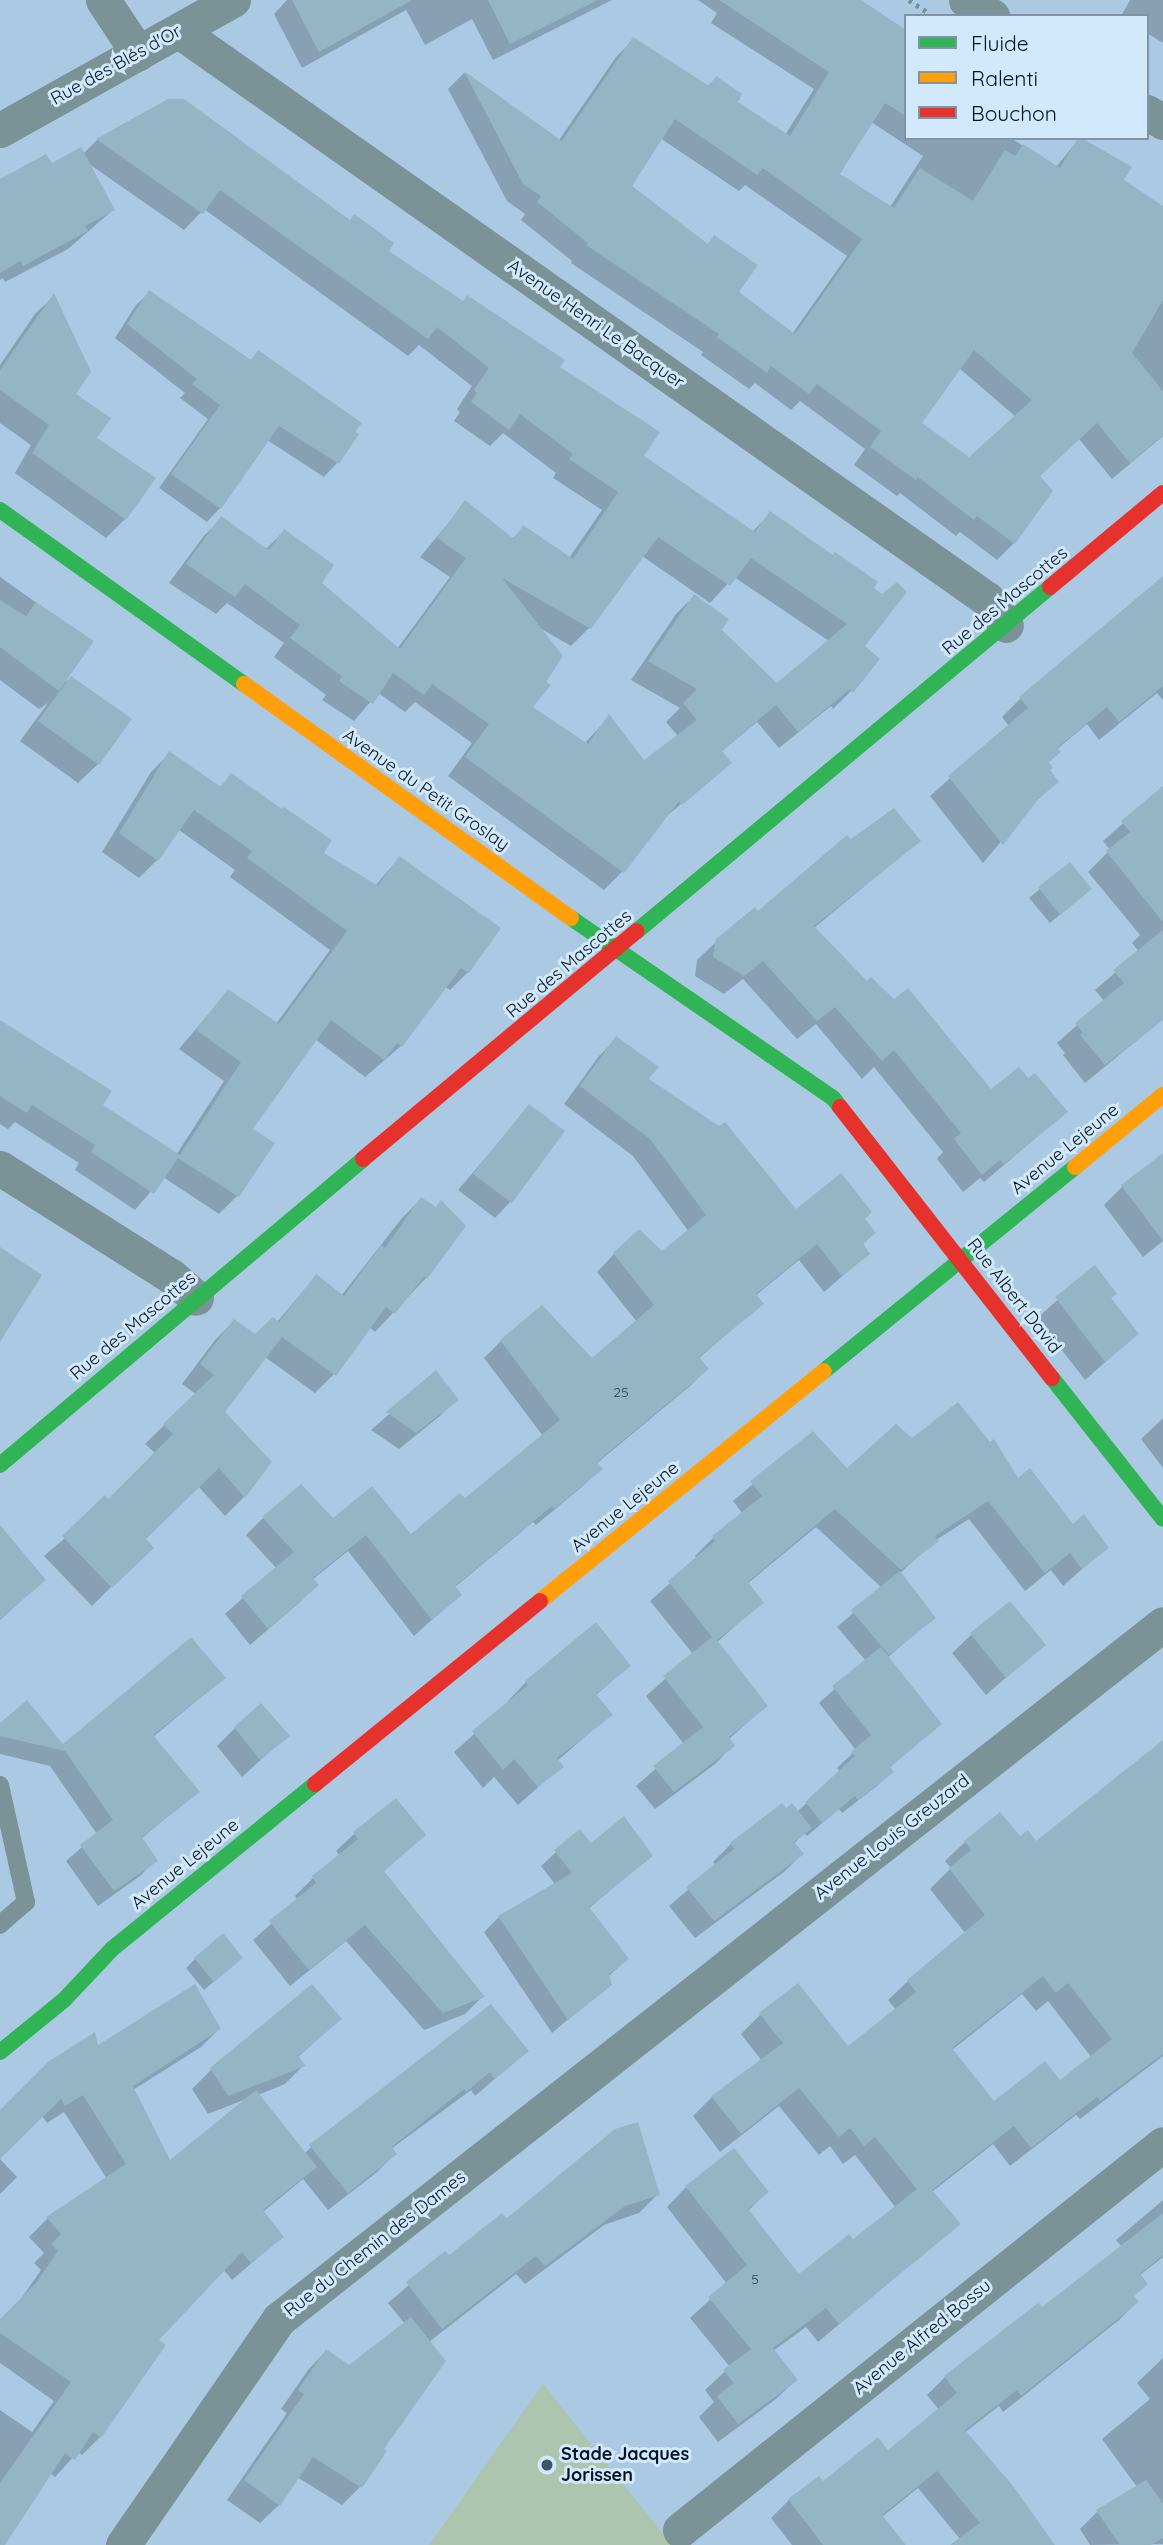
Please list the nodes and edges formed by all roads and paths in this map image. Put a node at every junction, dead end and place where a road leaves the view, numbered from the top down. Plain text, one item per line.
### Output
1 (103, 0) edge
2 (233, 0) edge
3 (909, 0) edge
4 (966, 0) edge
5 (931, 14) edge
6 (989, 14) edge
7 (179, 30) junction
8 (138, 53) junction
9 (0, 130) edge
10 (1163, 493) edge
11 (0, 510) edge
12 (1006, 625) junction
13 (616, 950) junction
14 (1163, 1094) edge
15 (833, 1098) joint
16 (0, 1168) edge
17 (961, 1259) junction
18 (196, 1298) junction
19 (0, 1465) edge
20 (1163, 1519) edge
21 (1163, 1624) edge
22 (0, 1786) edge
23 (0, 1925) edge
24 (621, 2051) joint
25 (0, 2052) edge
26 (1163, 2144) edge
27 (680, 2530) dead end
28 (123, 2545) edge

1 - 8 street
2 - 7 street, Rue des Blés d'Or
3 - 5 path
4 - 6 street
7 - 8 street, Rue des Blés d'Or
7 - 12 street, Avenue Henri Le Bacquer
8 - 9 street, Rue des Blés d'Or
10 - 12 street, Rue des Mascottes
11 - 13 street, Avenue du Petit Groslay
12 - 13 street, Rue des Mascottes
13 - 15 street, Avenue du Petit Groslay
13 - 18 street, Rue des Mascottes
14 - 17 street, Avenue Lejeune
15 - 17 street, Rue Albert David
16 - 18 street
17 - 20 street, Rue Albert David
17 - 25 street, Avenue Lejeune
18 - 19 street, Rue des Mascottes
21 - 24 street, Avenue Louis Greuzard
22 - 23 lane
24 - 28 street, Rue du Chemin des Dames
26 - 27 street, Avenue Alfred Bossu

